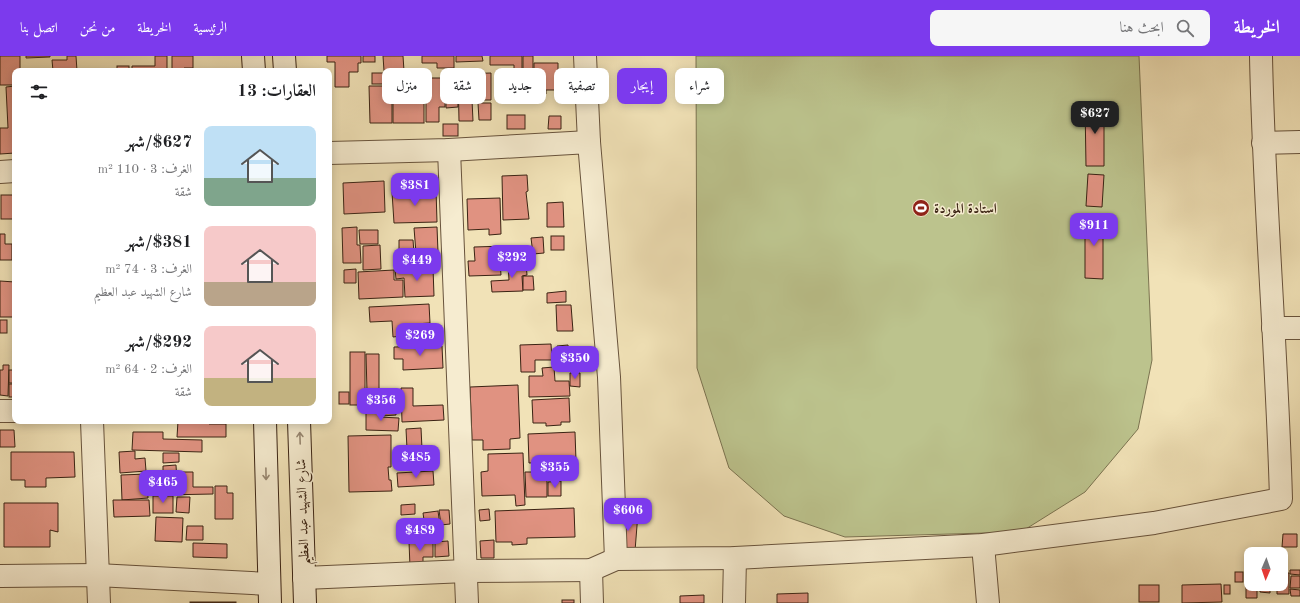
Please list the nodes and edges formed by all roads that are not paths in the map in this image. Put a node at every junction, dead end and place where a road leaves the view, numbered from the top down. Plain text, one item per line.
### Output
1 (254, 56) edge
2 (284, 56) edge
3 (585, 56) edge
4 (1261, 56) edge
5 (254, 68) edge
6 (285, 68) edge
7 (589, 142) junction
8 (1300, 142) edge
9 (1263, 143) junction
10 (449, 150) junction
11 (332, 152) edge
12 (12, 171) edge
13 (0, 172) edge
14 (1273, 328) junction
15 (1300, 328) edge
16 (0, 411) edge
17 (12, 411) edge
18 (92, 424) edge
19 (265, 424) edge
20 (299, 424) edge
21 (1290, 498) edge
22 (983, 545) junction
23 (616, 558) junction
24 (735, 558) junction
25 (591, 570) junction
26 (466, 571) junction
27 (97, 575) junction
28 (0, 576) edge
29 (304, 578) junction
30 (270, 594) edge
31 (99, 603) edge
32 (304, 603) edge
33 (467, 603) edge
34 (592, 603) edge
35 (734, 603) edge
36 (988, 603) edge

1 - 5 street
2 - 6 street
3 - 7 street
4 - 9 street
7 - 10 street
7 - 23 street
8 - 9 street
9 - 14 street
10 - 11 street
10 - 26 street
12 - 13 street
14 - 15 street
14 - 21 street
16 - 17 street
18 - 27 street
19 -> 30 street
29 -> 20 street, شارع الشهيد عبد العظيم
21 - 22 street
22 - 24 street
22 - 36 street
23 - 24 street
23 - 25 street
24 - 35 street
25 - 26 street
25 - 34 street
26 - 29 street
26 - 33 street
27 - 28 street
27 - 30 street
27 - 31 street
29 - 32 street, شارع الشهيد عبد العظيم

